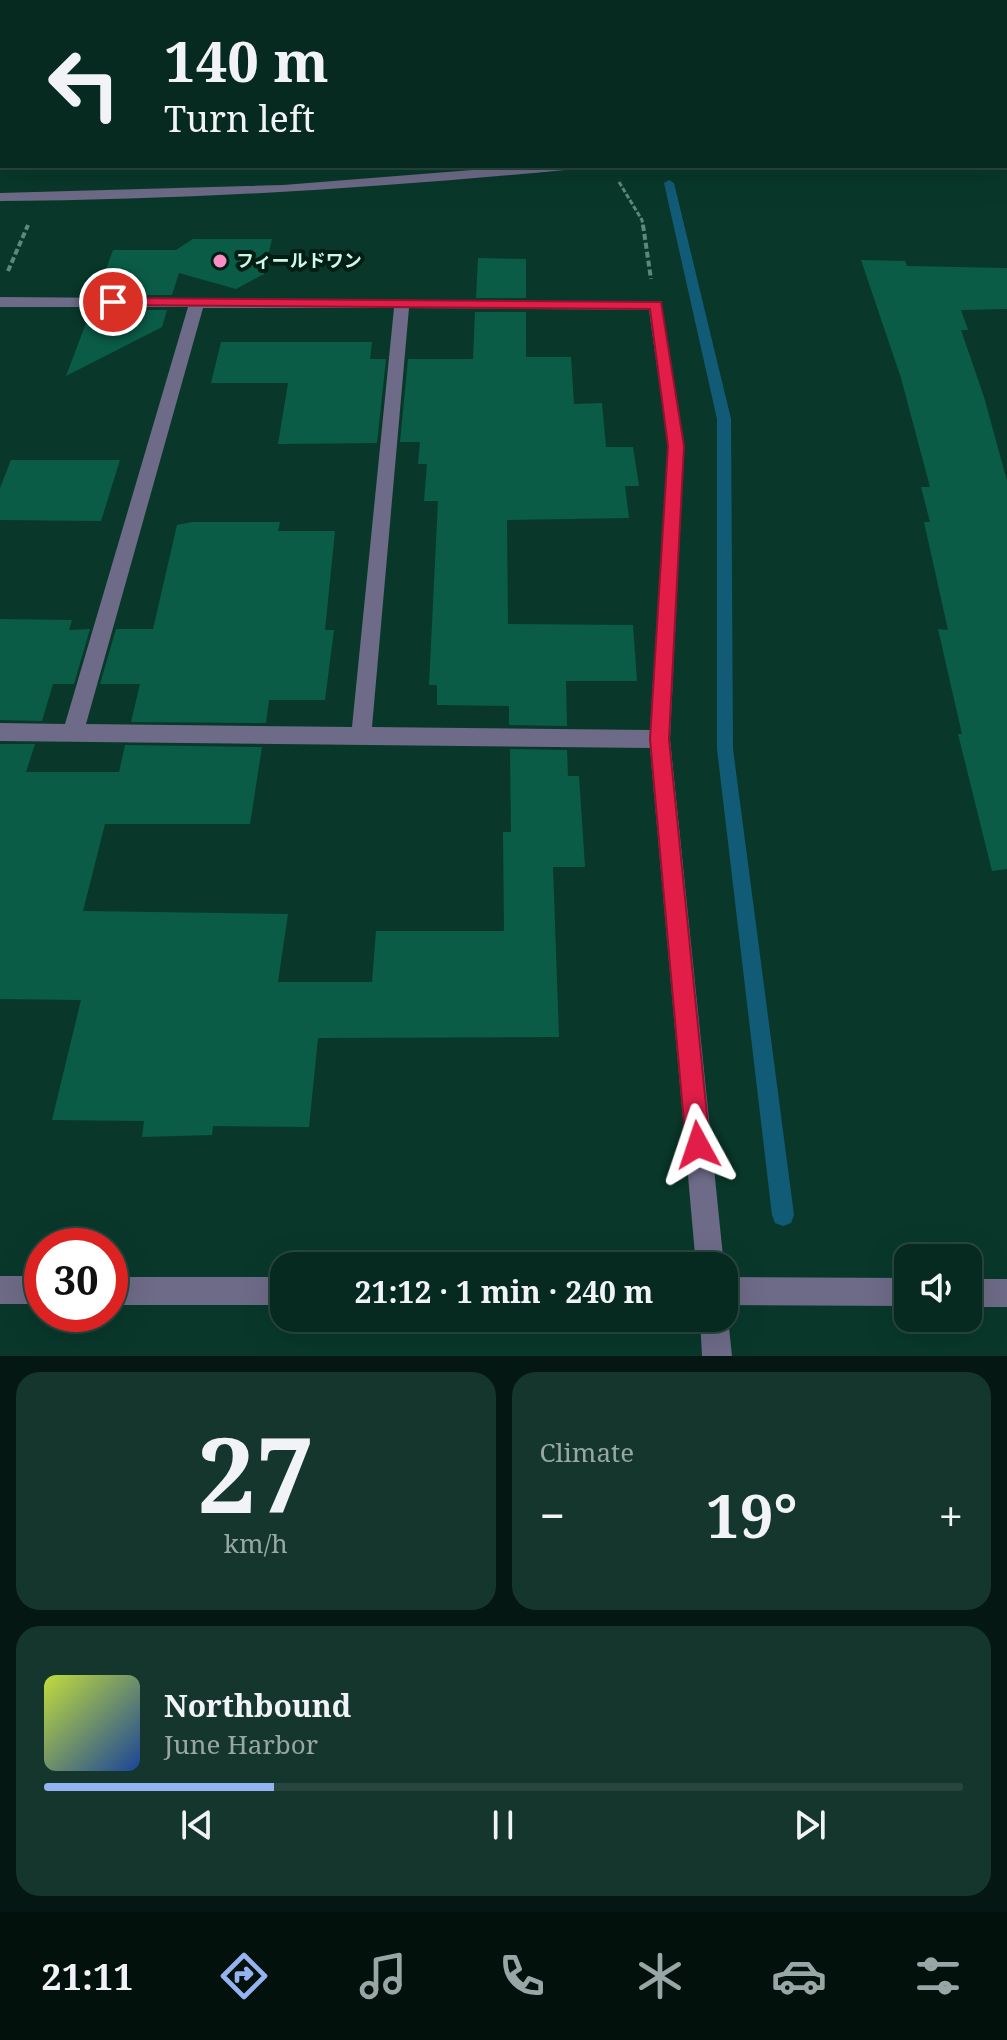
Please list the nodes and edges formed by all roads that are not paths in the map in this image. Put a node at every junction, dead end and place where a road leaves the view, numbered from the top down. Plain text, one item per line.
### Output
1 (542, 168) edge
2 (0, 197) edge
3 (0, 302) edge
4 (197, 303) junction
5 (402, 305) junction
6 (0, 732) edge
7 (73, 732) junction
8 (361, 736) junction
9 (660, 739) junction
10 (709, 1252) edge
11 (0, 1290) edge
12 (24, 1290) edge
13 (128, 1291) edge
14 (270, 1291) edge
15 (738, 1291) edge
16 (894, 1292) edge
17 (982, 1293) edge
18 (1007, 1293) edge
19 (715, 1332) edge
20 (717, 1356) edge

1 - 2 street
3 - 4 street
4 - 5 street
4 - 7 street
5 - 8 street
5 - 9 street
6 - 7 street
7 - 8 street
8 - 9 street
9 - 10 street
11 - 12 street
13 - 14 street
15 - 16 street
17 - 18 street
19 - 20 street

